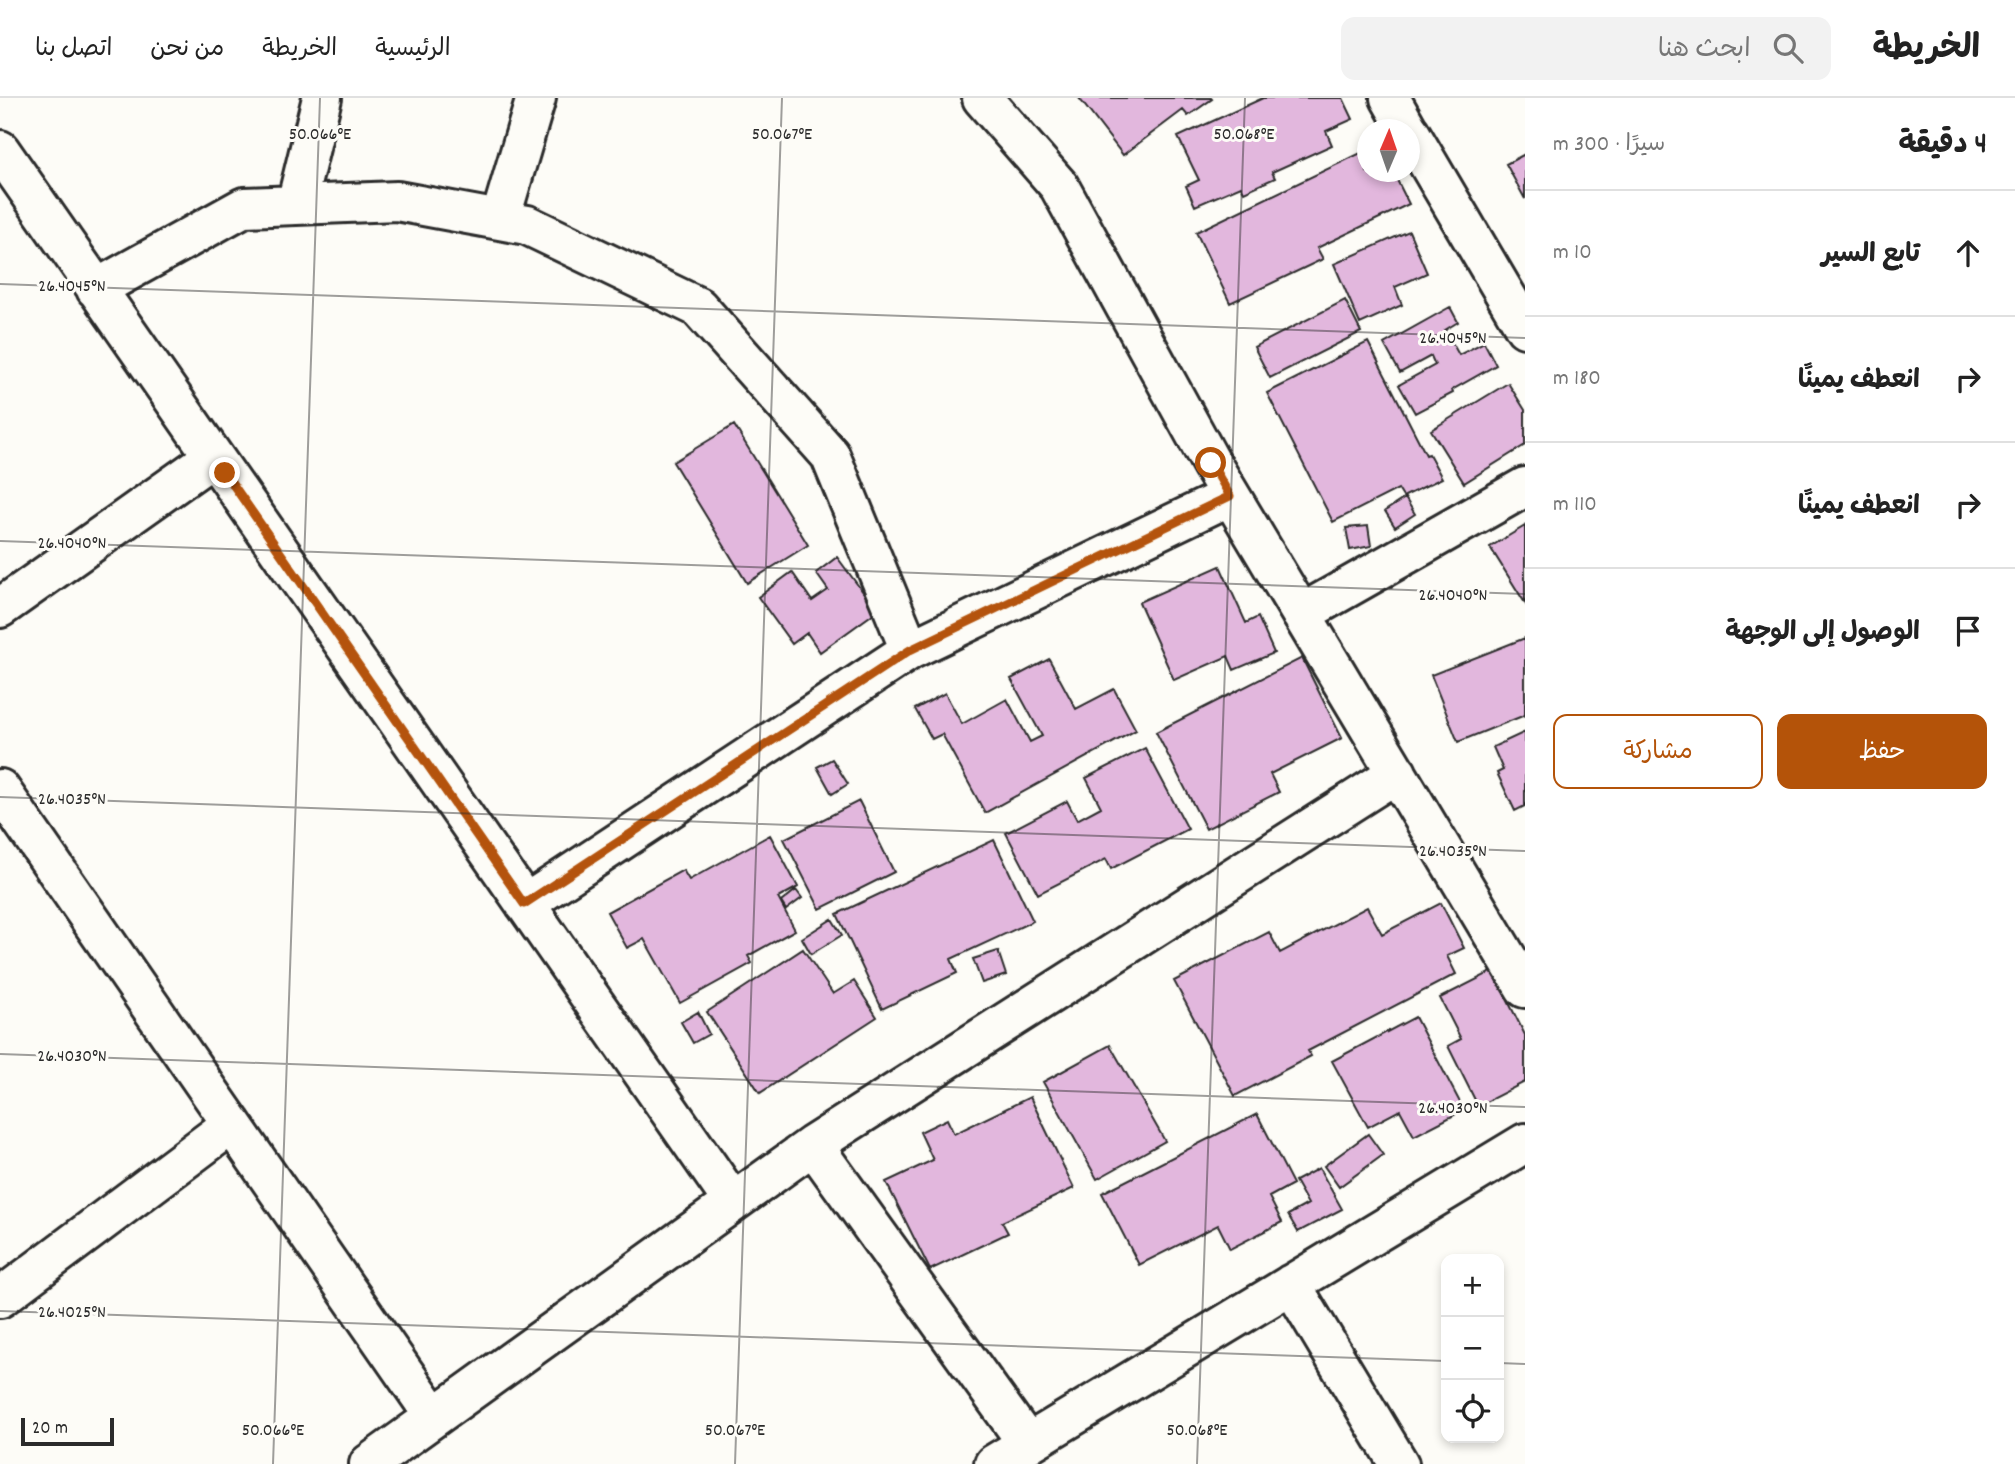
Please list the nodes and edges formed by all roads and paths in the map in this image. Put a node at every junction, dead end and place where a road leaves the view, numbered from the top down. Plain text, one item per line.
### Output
1 (322, 98) edge
2 (536, 98) edge
3 (982, 98) edge
4 (1390, 98) edge
5 (1402, 119) edge
6 (1420, 148) edge
7 (0, 150) edge
8 (296, 205) junction
9 (500, 220) junction
10 (96, 289) junction
11 (1521, 312) edge
12 (213, 457) junction
13 (1525, 487) edge
14 (1230, 496) junction
15 (0, 608) edge
16 (1301, 614) junction
17 (910, 650) junction
18 (1396, 773) junction
19 (0, 789) edge
20 (524, 904) junction
21 (1525, 988) edge
22 (232, 1124) junction
23 (1525, 1143) edge
24 (813, 1145) junction
25 (733, 1202) junction
26 (1291, 1284) junction
27 (0, 1297) edge
28 (434, 1416) junction
29 (1028, 1444) junction
30 (369, 1464) edge
31 (994, 1464) edge
32 (1399, 1464) edge

1 - 8 street
2 - 9 street
3 - 14 street
4 - 5 street
6 - 11 street
7 - 10 street
8 - 9 street
8 - 10 street
9 - 17 street
10 - 12 street
12 - 15 street
12 - 20 street
13 - 16 street
14 - 16 street
14 - 17 street
16 - 18 street
17 - 20 street
18 - 21 street
18 - 24 street
19 - 22 street
20 - 25 street
22 - 27 street
22 - 28 street
23 - 26 street
24 - 25 street
24 - 29 street
25 - 28 street
26 - 29 street
26 - 32 street
28 - 30 street
29 - 31 street

